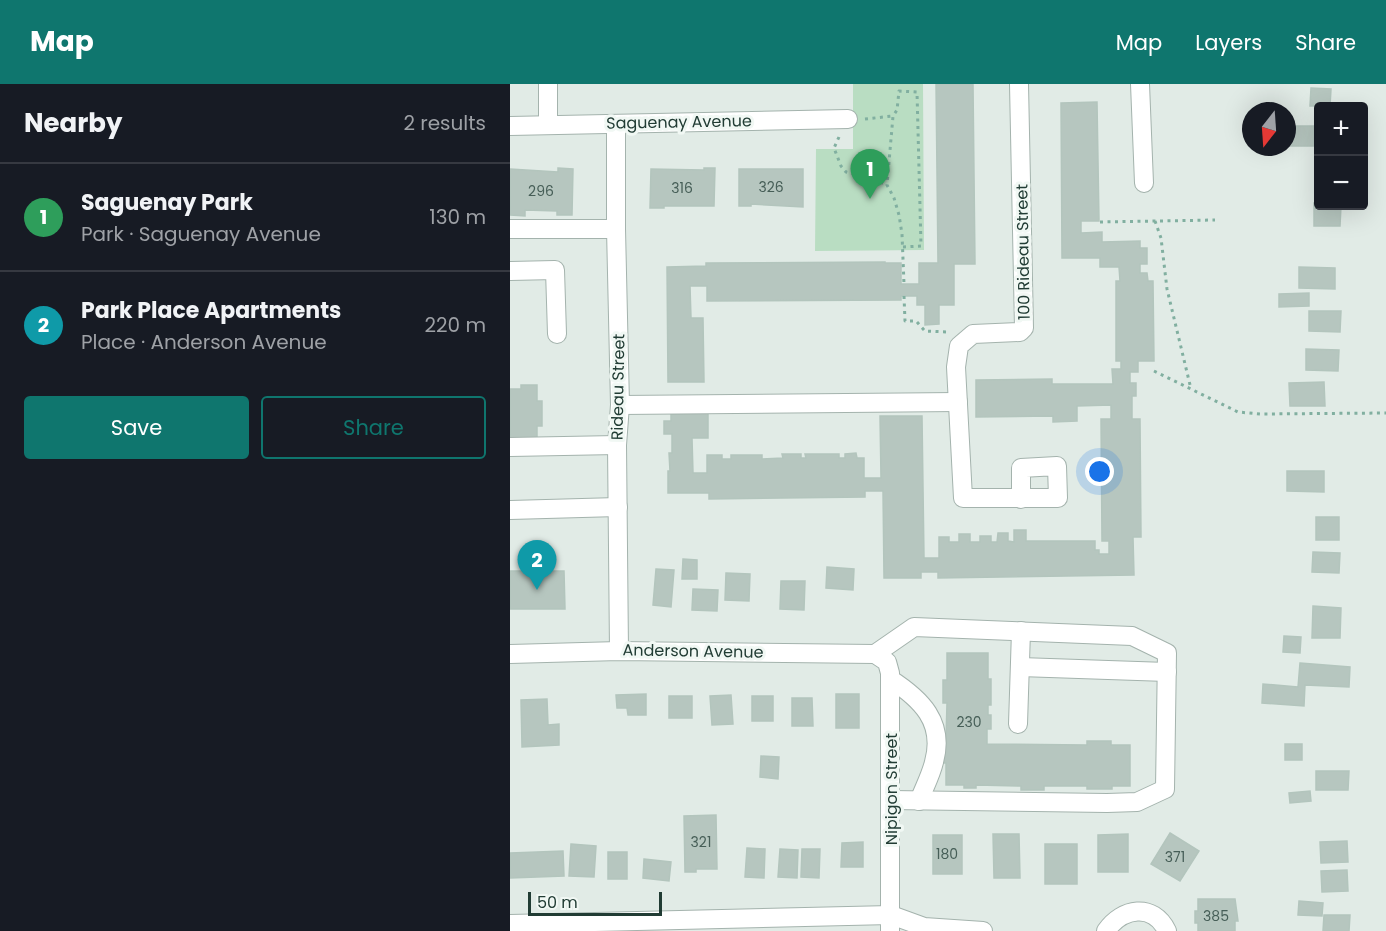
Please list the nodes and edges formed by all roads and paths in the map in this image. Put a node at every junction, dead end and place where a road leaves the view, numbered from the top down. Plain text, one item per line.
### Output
1 (548, 84) edge
2 (1019, 84) edge
3 (1140, 84) edge
4 (893, 116) junction
5 (848, 119) junction
6 (616, 124) junction
7 (548, 125) junction
8 (510, 126) edge
9 (1144, 183) dead end
10 (888, 185) junction
11 (1215, 220) dead end
12 (1155, 221) junction
13 (1100, 222) dead end
14 (510, 229) edge
15 (616, 229) junction
16 (903, 247) junction
17 (510, 271) edge
18 (904, 284) dead end
19 (904, 296) dead end
20 (557, 334) dead end
21 (973, 334) junction
22 (1154, 371) dead end
23 (1191, 389) junction
24 (958, 402) junction
25 (620, 405) junction
26 (1386, 413) edge
27 (617, 445) junction
28 (510, 447) edge
29 (1021, 499) dead end
30 (618, 507) junction
31 (510, 510) edge
32 (1021, 631) junction
33 (619, 651) junction
34 (510, 654) edge
35 (875, 654) junction
36 (1020, 668) junction
37 (1167, 672) junction
38 (890, 679) junction
39 (1018, 723) dead end
40 (891, 800) junction
41 (919, 801) junction
42 (890, 923) edge
43 (510, 924) edge
44 (983, 931) edge
45 (1106, 931) edge
46 (1167, 931) edge

1 - 7 street
2 - 21 street, 100 Rideau Street
3 - 9 street
4 - 5 path
4 - 10 path
4 - 16 path
5 - 6 street, Saguenay Avenue
5 - 10 path
6 - 7 street, Saguenay Avenue
6 - 15 street, Rideau Street
7 - 8 street, Saguenay Avenue
10 - 16 path
11 - 12 path
12 - 13 path
12 - 23 path
14 - 15 street
15 - 25 street, Rideau Street
16 - 18 path
17 - 20 street
19 - 21 path
21 - 24 street
22 - 23 path
23 - 26 path
24 - 25 street
24 - 29 street
25 - 27 street, Rideau Street
27 - 28 street
27 - 30 street, Rideau Street
30 - 31 street
30 - 33 street, Rideau Street
32 - 35 street
32 - 36 street
32 - 37 street
33 - 34 street, Anderson Avenue
33 - 35 street, Anderson Avenue
35 - 38 street, Nipigon Street
36 - 37 street
36 - 39 street
37 - 41 street
38 - 40 street, Nipigon Street
38 - 41 street
40 - 41 street
40 - 42 street, Nipigon Street
42 - 43 street
42 - 44 street
45 - 46 street

